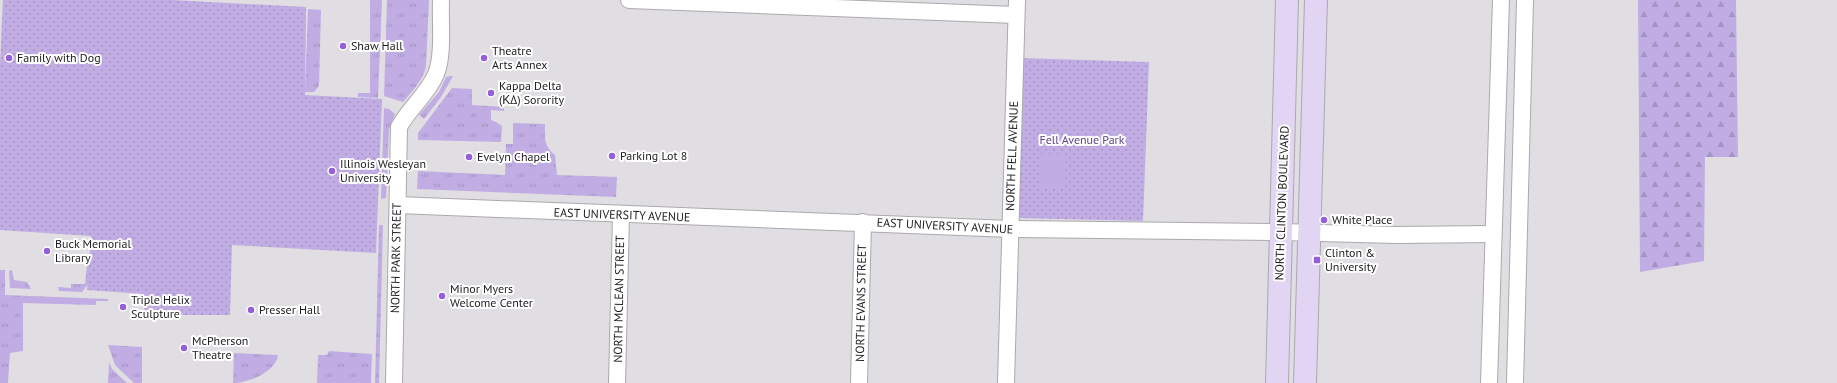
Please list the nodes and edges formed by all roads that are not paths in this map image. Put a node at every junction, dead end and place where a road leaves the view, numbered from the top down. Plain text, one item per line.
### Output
1 (441, 0) edge
2 (629, 0) edge
3 (1288, 0) edge
4 (1316, 0) edge
5 (1501, 0) edge
6 (1525, 0) edge
7 (1016, 7) edge
8 (1287, 23) junction
9 (1315, 24) junction
10 (398, 205) junction
11 (621, 215) junction
12 (863, 222) junction
13 (1010, 229) junction
14 (1281, 232) junction
15 (1310, 232) junction
16 (1493, 234) junction
17 (1519, 236) junction
18 (394, 383) edge
19 (617, 383) edge
20 (859, 383) edge
21 (1006, 383) edge
22 (1277, 383) edge
23 (1306, 383) edge
24 (1489, 383) edge
25 (1515, 383) edge

1 - 10 street, NORTH PARK STREET
2 - 7 street
3 - 8 street, NORTH CLINTON BOULEVARD
4 - 9 street
5 - 16 street
6 - 17 street
7 - 13 street, NORTH FELL AVENUE
8 - 9 street
8 - 14 street, NORTH CLINTON BOULEVARD
9 - 15 street
10 - 11 street, EAST UNIVERSITY AVENUE
10 - 18 street, NORTH PARK STREET
11 - 12 street, EAST UNIVERSITY AVENUE
11 - 19 street, NORTH MCLEAN STREET
12 - 13 street, EAST UNIVERSITY AVENUE
12 - 20 street, NORTH EVANS STREET
13 - 14 street, EAST UNIVERSITY AVENUE
13 - 21 street, NORTH FELL AVENUE
14 - 15 street, EAST UNIVERSITY AVENUE
14 - 22 street, NORTH CLINTON BOULEVARD
15 - 16 street, EAST UNIVERSITY AVENUE
15 - 23 street
16 - 17 street
16 - 24 street
17 - 25 street

